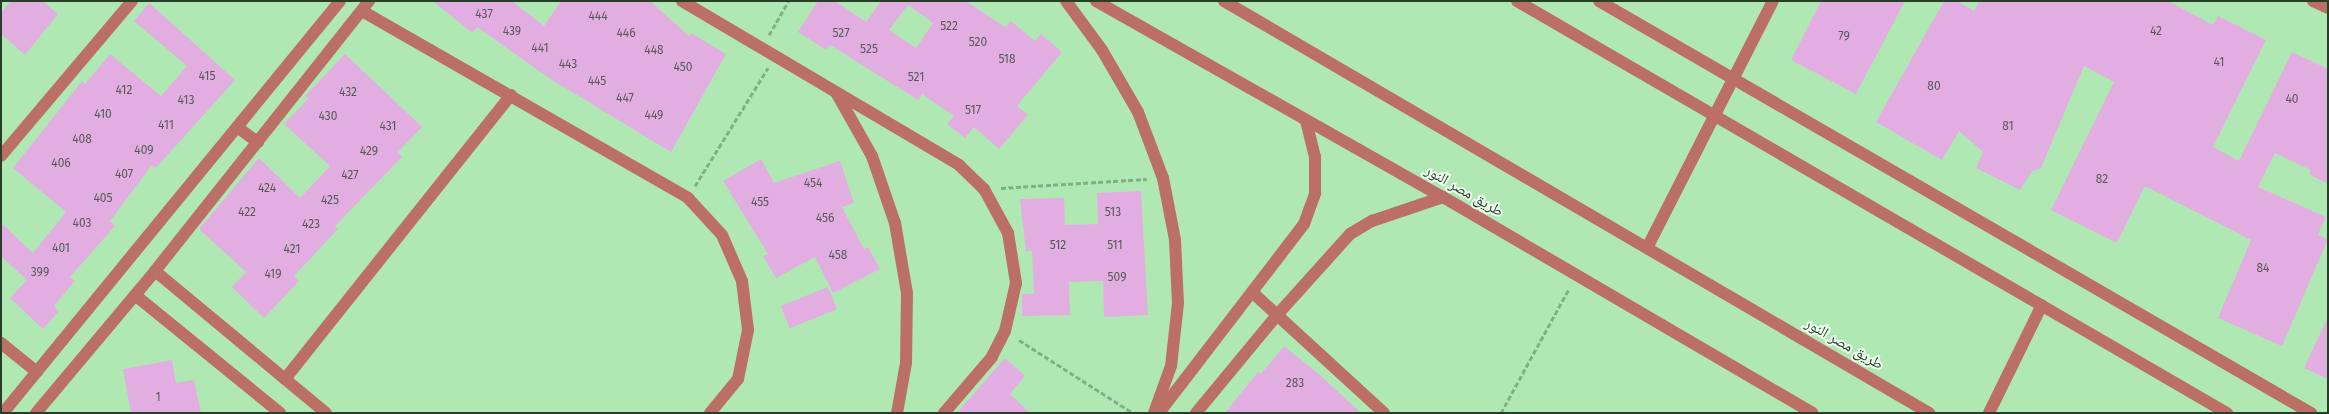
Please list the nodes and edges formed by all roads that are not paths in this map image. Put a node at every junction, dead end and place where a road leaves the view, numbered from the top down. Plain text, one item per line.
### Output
1 (132, 1) edge
2 (340, 1) edge
3 (682, 1) edge
4 (1066, 1) edge
5 (1096, 1) edge
6 (1224, 1) edge
7 (1517, 1) edge
8 (1599, 1) edge
9 (1773, 1) edge
10 (2313, 1) edge
11 (366, 6) edge
12 (2328, 8) edge
13 (1732, 77) junction
14 (837, 94) junction
15 (511, 96) junction
16 (1713, 114) junction
17 (1306, 121) junction
18 (237, 127) junction
19 (258, 142) junction
20 (1, 156) edge
21 (1443, 197) junction
22 (1647, 248) junction
23 (155, 271) junction
24 (1252, 292) junction
25 (135, 295) junction
26 (2042, 304) junction
27 (1278, 314) junction
28 (1, 343) edge
29 (37, 372) junction
30 (286, 379) junction
31 (3, 413) edge
32 (36, 413) edge
33 (280, 413) edge
34 (326, 413) edge
35 (710, 413) edge
36 (897, 413) edge
37 (944, 413) edge
38 (1154, 413) edge
39 (1159, 413) edge
40 (1196, 413) edge
41 (1384, 413) edge
42 (1813, 413) edge
43 (1929, 413) edge
44 (1989, 413) edge
45 (2227, 413) edge
46 (2311, 413) edge

1 - 20 street
2 - 18 street
3 - 14 street
4 - 38 street
5 - 17 street, طريق مصر النور
6 - 22 street, طريق مصر النور
7 - 16 street
8 - 13 street
9 - 13 street
10 - 12 street
11 - 15 street
11 - 19 street
13 - 16 street
13 - 46 street
14 - 36 street
14 - 37 street
15 - 30 street
15 - 35 street
16 - 22 street
16 - 26 street
17 - 21 street, طريق مصر النور
17 - 24 street
18 - 19 street
18 - 29 street
19 - 23 street
21 - 27 street
21 - 42 street, طريق مصر النور
22 - 43 street, طريق مصر النور
23 - 25 street
23 - 30 street
24 - 27 street
24 - 39 street
25 - 32 street
25 - 33 street
26 - 44 street
26 - 45 street
27 - 40 street
27 - 41 street
28 - 29 street
29 - 31 street
30 - 34 street

